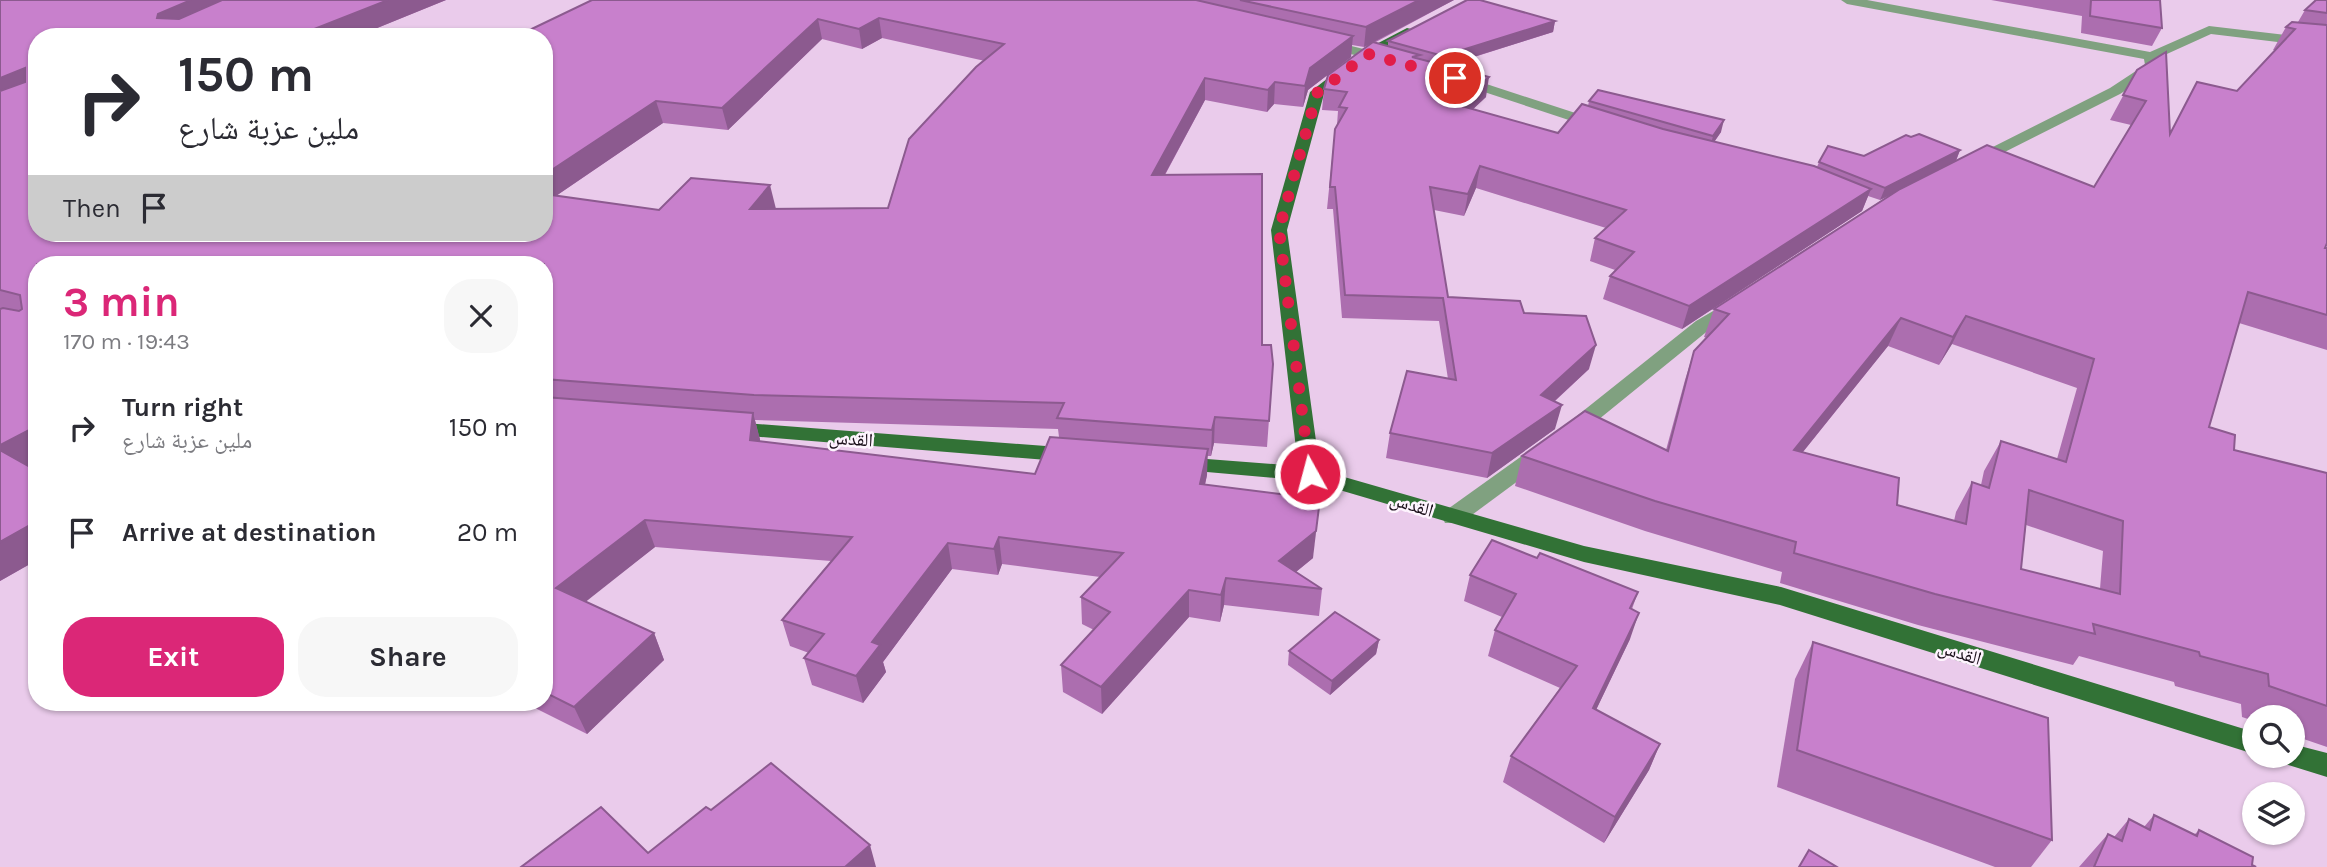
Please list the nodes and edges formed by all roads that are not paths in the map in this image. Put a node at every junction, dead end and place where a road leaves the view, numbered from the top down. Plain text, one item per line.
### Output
1 (1847, 0) edge
2 (1424, 26) edge
3 (1302, 38) edge
4 (2327, 44) edge
5 (1368, 54) junction
6 (2151, 57) junction
7 (1399, 62) edge
8 (1452, 77) edge
9 (1612, 129) edge
10 (1952, 173) edge
11 (1743, 298) edge
12 (705, 427) edge
13 (1091, 457) edge
14 (1159, 462) edge
15 (1310, 474) junction
16 (1453, 517) junction
17 (2242, 739) edge
18 (2305, 759) edge
19 (2327, 765) edge

1 - 6 street
2 - 5 main road
3 - 5 street
4 - 6 street
5 - 7 street
5 - 15 main road
6 - 10 street
8 - 9 street
11 - 16 street
12 - 13 main road, القدس
14 - 15 main road, القدس
15 - 16 main road, القدس
16 - 17 main road, القدس
18 - 19 main road

